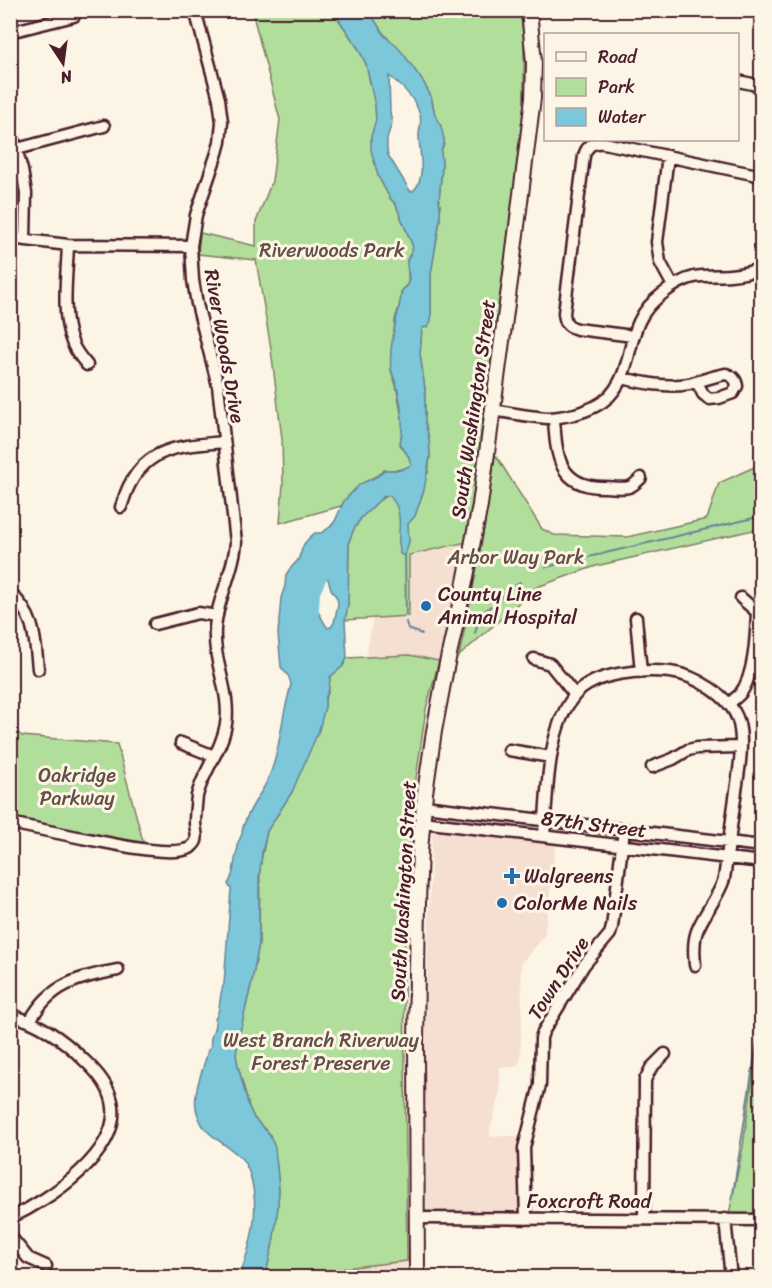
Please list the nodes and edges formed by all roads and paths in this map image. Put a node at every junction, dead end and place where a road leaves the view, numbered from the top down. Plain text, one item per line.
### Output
1 (195, 10) edge
2 (529, 10) edge
3 (74, 16) dead end
4 (10, 32) edge
5 (739, 81) edge
6 (760, 82) edge
7 (10, 126) edge
8 (104, 126) dead end
9 (17, 149) junction
10 (668, 156) junction
11 (762, 176) edge
12 (10, 238) edge
13 (25, 240) junction
14 (68, 245) junction
15 (191, 246) junction
16 (762, 268) edge
17 (673, 286) junction
18 (633, 336) junction
19 (87, 365) dead end
20 (622, 378) junction
21 (698, 382) dead end
22 (493, 410) junction
23 (554, 418) junction
24 (224, 442) junction
25 (641, 478) dead end
26 (121, 507) dead end
27 (10, 592) edge
28 (741, 598) dead end
29 (217, 616) junction
30 (636, 618) dead end
31 (155, 624) dead end
32 (534, 659) dead end
33 (38, 669) dead end
34 (641, 672) junction
35 (575, 695) junction
36 (729, 704) junction
37 (181, 743) dead end
38 (740, 747) junction
39 (509, 750) dead end
40 (214, 756) junction
41 (551, 757) junction
42 (652, 767) dead end
43 (424, 806) junction
44 (545, 820) junction
45 (422, 822) junction
46 (10, 823) edge
47 (624, 830) junction
48 (544, 836) junction
49 (729, 842) junction
50 (622, 846) junction
51 (762, 846) edge
52 (727, 858) junction
53 (762, 862) edge
54 (695, 965) dead end
55 (118, 970) dead end
56 (10, 1015) edge
57 (30, 1021) junction
58 (665, 1054) dead end
59 (10, 1218) edge
60 (416, 1218) junction
61 (526, 1219) junction
62 (644, 1219) junction
63 (725, 1220) junction
64 (762, 1220) edge
65 (10, 1236) edge
66 (46, 1266) dead end
67 (417, 1278) edge
68 (731, 1278) edge

1 - 15 street, River Woods Drive
2 - 22 main road, South Washington Street
3 - 4 street
5 - 6 street
7 - 9 street
8 - 9 street
9 - 13 street
10 - 11 street
10 - 17 street
10 - 18 street
12 - 13 street
13 - 14 street
14 - 15 street
14 - 19 street
15 - 24 street, River Woods Drive
16 - 17 street
17 - 18 street
18 - 20 street
20 - 21 street
20 - 23 street
22 - 23 street
22 - 43 main road, South Washington Street
23 - 25 street
24 - 26 street
24 - 29 street, River Woods Drive
27 - 33 street
28 - 36 street
29 - 31 street
29 - 40 street, River Woods Drive
30 - 34 street
32 - 35 street
34 - 35 street
34 - 36 street
35 - 41 street
36 - 38 street
37 - 40 street
38 - 42 street
38 - 49 street
39 - 41 street
40 - 46 street, River Woods Drive
41 - 44 street
43 - 44 street, 87th Street
43 - 45 main road, South Washington Street
44 - 47 street, 87th Street
44 - 48 street
45 - 48 street, 87th Street
45 - 60 main road, South Washington Street
47 - 49 street, 87th Street
47 - 50 street, Town Drive
48 - 50 street, 87th Street
49 - 51 street, 87th Street
49 - 52 street
50 - 52 street, 87th Street
50 - 61 street, Town Drive
52 - 53 street, 87th Street
52 - 54 street
55 - 57 street
56 - 57 street
57 - 59 street
58 - 62 street
60 - 61 street, Foxcroft Road
60 - 67 main road, South Washington Street
61 - 62 street, Foxcroft Road
62 - 63 street, Foxcroft Road
63 - 64 street, Foxcroft Road
63 - 68 street
65 - 66 street

